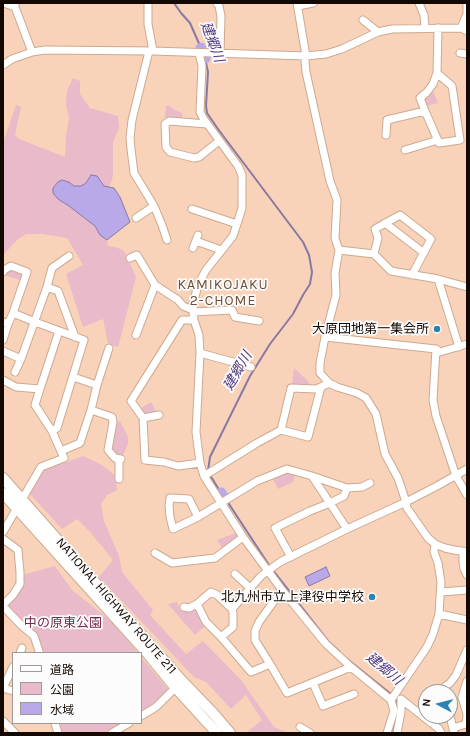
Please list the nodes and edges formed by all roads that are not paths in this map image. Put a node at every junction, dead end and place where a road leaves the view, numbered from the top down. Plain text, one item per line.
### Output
1 (4, 3) edge
2 (148, 3) edge
3 (217, 3) edge
4 (313, 3) edge
5 (419, 3) edge
6 (467, 3) edge
7 (15, 5) edge
8 (298, 5) edge
9 (467, 14) edge
10 (363, 20) dead end
11 (425, 28) junction
12 (438, 28) junction
13 (464, 29) edge
14 (378, 32) junction
15 (151, 51) junction
16 (32, 52) junction
17 (202, 53) junction
18 (220, 53) junction
19 (306, 56) junction
20 (3, 65) edge
21 (437, 73) junction
22 (425, 111) junction
23 (207, 124) junction
24 (386, 135) dead end
25 (438, 140) junction
26 (219, 141) junction
27 (405, 150) dead end
28 (154, 206) junction
29 (192, 209) dead end
30 (136, 218) dead end
31 (386, 223) junction
32 (237, 224) junction
33 (167, 240) dead end
34 (196, 241) dead end
35 (221, 250) junction
36 (339, 250) junction
37 (424, 253) junction
38 (374, 254) junction
39 (68, 256) dead end
40 (130, 258) dead end
41 (3, 272) edge
42 (412, 275) junction
43 (438, 280) junction
44 (452, 283) junction
45 (155, 285) junction
46 (47, 287) junction
47 (467, 287) edge
48 (445, 299) junction
49 (193, 311) junction
50 (13, 313) junction
51 (194, 320) junction
52 (259, 321) dead end
53 (35, 322) junction
54 (6, 323) edge
55 (59, 331) junction
56 (136, 335) dead end
57 (75, 337) junction
58 (325, 337) junction
59 (3, 340) edge
60 (467, 344) edge
61 (459, 347) junction
62 (109, 348) dead end
63 (436, 349) junction
64 (3, 351) edge
65 (200, 353) junction
66 (21, 358) junction
67 (251, 367) dead end
68 (15, 372) dead end
69 (73, 377) junction
70 (3, 380) edge
71 (329, 383) junction
72 (97, 385) junction
73 (321, 387) junction
74 (40, 389) junction
75 (91, 410) junction
76 (159, 415) dead end
77 (143, 418) junction
78 (52, 430) junction
79 (281, 430) junction
80 (61, 451) junction
81 (200, 463) junction
82 (467, 469) edge
83 (205, 476) junction
84 (312, 476) junction
85 (456, 476) junction
86 (3, 478) edge
87 (119, 479) dead end
88 (370, 483) dead end
89 (347, 488) junction
90 (3, 492) edge
91 (467, 495) edge
92 (22, 499) junction
93 (406, 502) junction
94 (222, 503) junction
95 (330, 503) junction
96 (17, 508) junction
97 (198, 516) junction
98 (347, 530) junction
99 (3, 532) edge
100 (243, 536) junction
101 (3, 539) edge
102 (435, 544) junction
103 (465, 551) edge
104 (155, 553) dead end
105 (291, 557) junction
106 (271, 570) junction
107 (235, 574) dead end
108 (467, 575) edge
109 (250, 588) junction
110 (282, 590) junction
111 (467, 590) edge
112 (441, 592) junction
113 (197, 604) junction
114 (3, 606) edge
115 (184, 607) dead end
116 (232, 609) junction
117 (439, 614) junction
118 (467, 620) edge
119 (220, 637) junction
120 (467, 650) edge
121 (39, 651) dead end
122 (270, 664) junction
123 (350, 667) junction
124 (12, 669) edge
125 (467, 681) edge
126 (313, 683) junction
127 (178, 684) junction
128 (449, 684) edge
129 (3, 688) edge
130 (354, 694) dead end
131 (391, 700) junction
132 (396, 711) junction
133 (142, 715) edge
134 (467, 715) edge
135 (3, 721) edge
136 (127, 724) edge
137 (300, 727) dead end
138 (454, 730) edge
139 (15, 733) edge
140 (112, 733) edge
141 (217, 733) edge
142 (230, 733) edge
143 (310, 733) edge
144 (387, 733) edge
145 (397, 733) edge
146 (441, 733) edge

1 - 7 street
2 - 15 street
3 - 18 street
4 - 8 street
5 - 11 street
6 - 9 street
7 - 16 street
8 - 19 street
9 - 13 street
10 - 14 street
11 - 12 street
11 - 14 street
12 - 13 street
12 - 21 street
14 - 19 street
15 - 16 street
15 - 17 street
15 - 28 street
16 - 20 street
17 - 18 street
17 - 23 street
18 - 19 street
19 - 36 street
21 - 22 street
21 - 25 street
22 - 24 street
22 - 25 street
23 - 26 street
23 - 26 street
25 - 27 street
26 - 32 street
28 - 30 street
28 - 33 street
29 - 32 street
31 - 37 street
31 - 37 street
31 - 38 street
32 - 35 street
34 - 35 street
35 - 49 street
36 - 38 street
36 - 58 street
37 - 42 street
38 - 42 street
39 - 46 street
40 - 45 street
41 - 50 street
42 - 43 street
43 - 44 street
43 - 48 street
44 - 47 street
44 - 48 street
45 - 49 street
45 - 56 street
46 - 53 street
46 - 57 street
48 - 61 street
49 - 51 street
49 - 52 street
50 - 53 street
50 - 54 street
51 - 65 street
51 - 77 street
53 - 55 street
53 - 66 street
54 - 59 street
55 - 57 street
55 - 74 street
57 - 69 street
58 - 63 street
58 - 71 street
60 - 61 street
61 - 63 street
62 - 72 street
63 - 85 street
64 - 66 street
65 - 67 street
65 - 81 street
66 - 68 street
69 - 72 street
69 - 78 street
70 - 74 street
71 - 73 street
71 - 93 street
72 - 75 street
73 - 79 street
73 - 79 street
74 - 78 street
75 - 80 street
75 - 87 street
76 - 77 street
77 - 81 street
78 - 80 street
79 - 83 street
80 - 92 street
81 - 83 street
82 - 85 street
83 - 94 street
84 - 89 street
84 - 94 street
84 - 95 street
85 - 91 street
85 - 93 street
86 - 92 highway, NATIONAL HIGHWAY ROUTE 211
88 - 89 street
89 - 95 street
90 - 96 highway, NATIONAL HIGHWAY ROUTE 211
92 - 96 street
92 - 127 highway, NATIONAL HIGHWAY ROUTE 211
93 - 98 street
93 - 102 street
94 - 97 street
94 - 100 street
95 - 98 street
95 - 105 street
96 - 99 street
96 - 127 highway, NATIONAL HIGHWAY ROUTE 211
97 - 97 street
98 - 105 street
100 - 104 street
100 - 106 street
101 - 114 street
102 - 103 street
102 - 112 street
103 - 108 street
105 - 106 street
106 - 109 street
106 - 110 street
107 - 109 street
109 - 116 street
110 - 122 street
110 - 123 street
111 - 112 street
112 - 117 street
113 - 115 street
113 - 116 street
113 - 119 street
114 - 121 street
116 - 119 street
117 - 118 street
117 - 131 street
119 - 122 street
120 - 128 street
122 - 126 street
123 - 126 street
123 - 131 street
124 - 129 street
125 - 134 street
126 - 130 street
127 - 133 street
127 - 141 highway, NATIONAL HIGHWAY ROUTE 211
127 - 142 highway, NATIONAL HIGHWAY ROUTE 211
131 - 132 street
132 - 144 street
132 - 145 street
132 - 146 street
134 - 138 street
135 - 139 street
136 - 140 street
137 - 143 street

